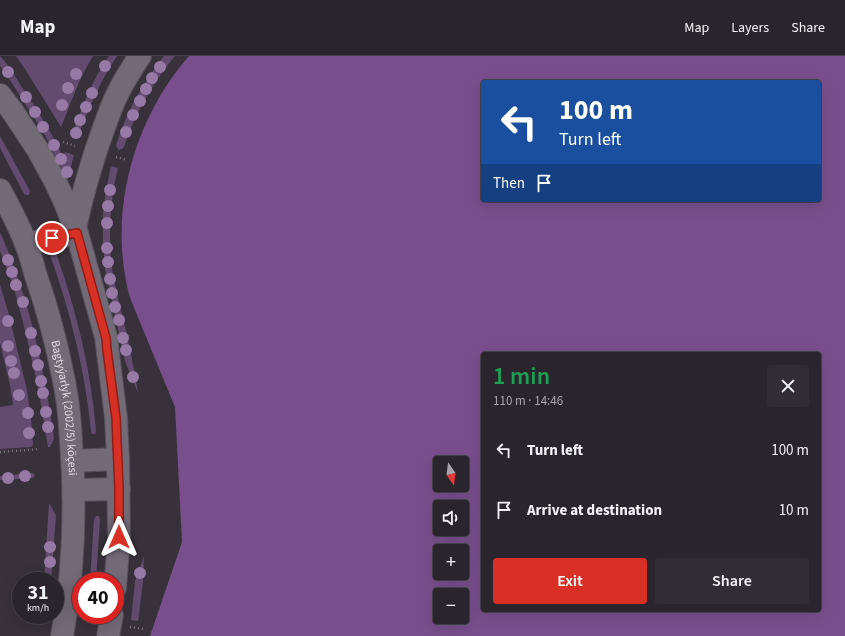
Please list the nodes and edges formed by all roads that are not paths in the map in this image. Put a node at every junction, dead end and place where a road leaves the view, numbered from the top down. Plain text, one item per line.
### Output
1 (140, 56) edge
2 (0, 95) edge
3 (0, 190) edge
4 (76, 230) junction
5 (26, 244) junction
6 (118, 459) junction
7 (73, 461) junction
8 (119, 489) junction
9 (74, 490) junction
10 (116, 572) edge
11 (110, 624) edge
12 (62, 636) edge
13 (108, 636) edge

1 - 4 street
2 - 4 street
3 - 5 street, Bagtyýarlyk (2002/5) köçesi
4 - 5 street
4 - 6 street
5 - 7 street, Bagtyýarlyk (2002/5) köçesi
6 - 7 street
6 - 8 street
7 - 9 street, Bagtyýarlyk (2002/5) köçesi
8 - 9 street
8 - 10 street
9 - 12 street, Bagtyýarlyk (2002/5) köçesi
11 - 13 street

